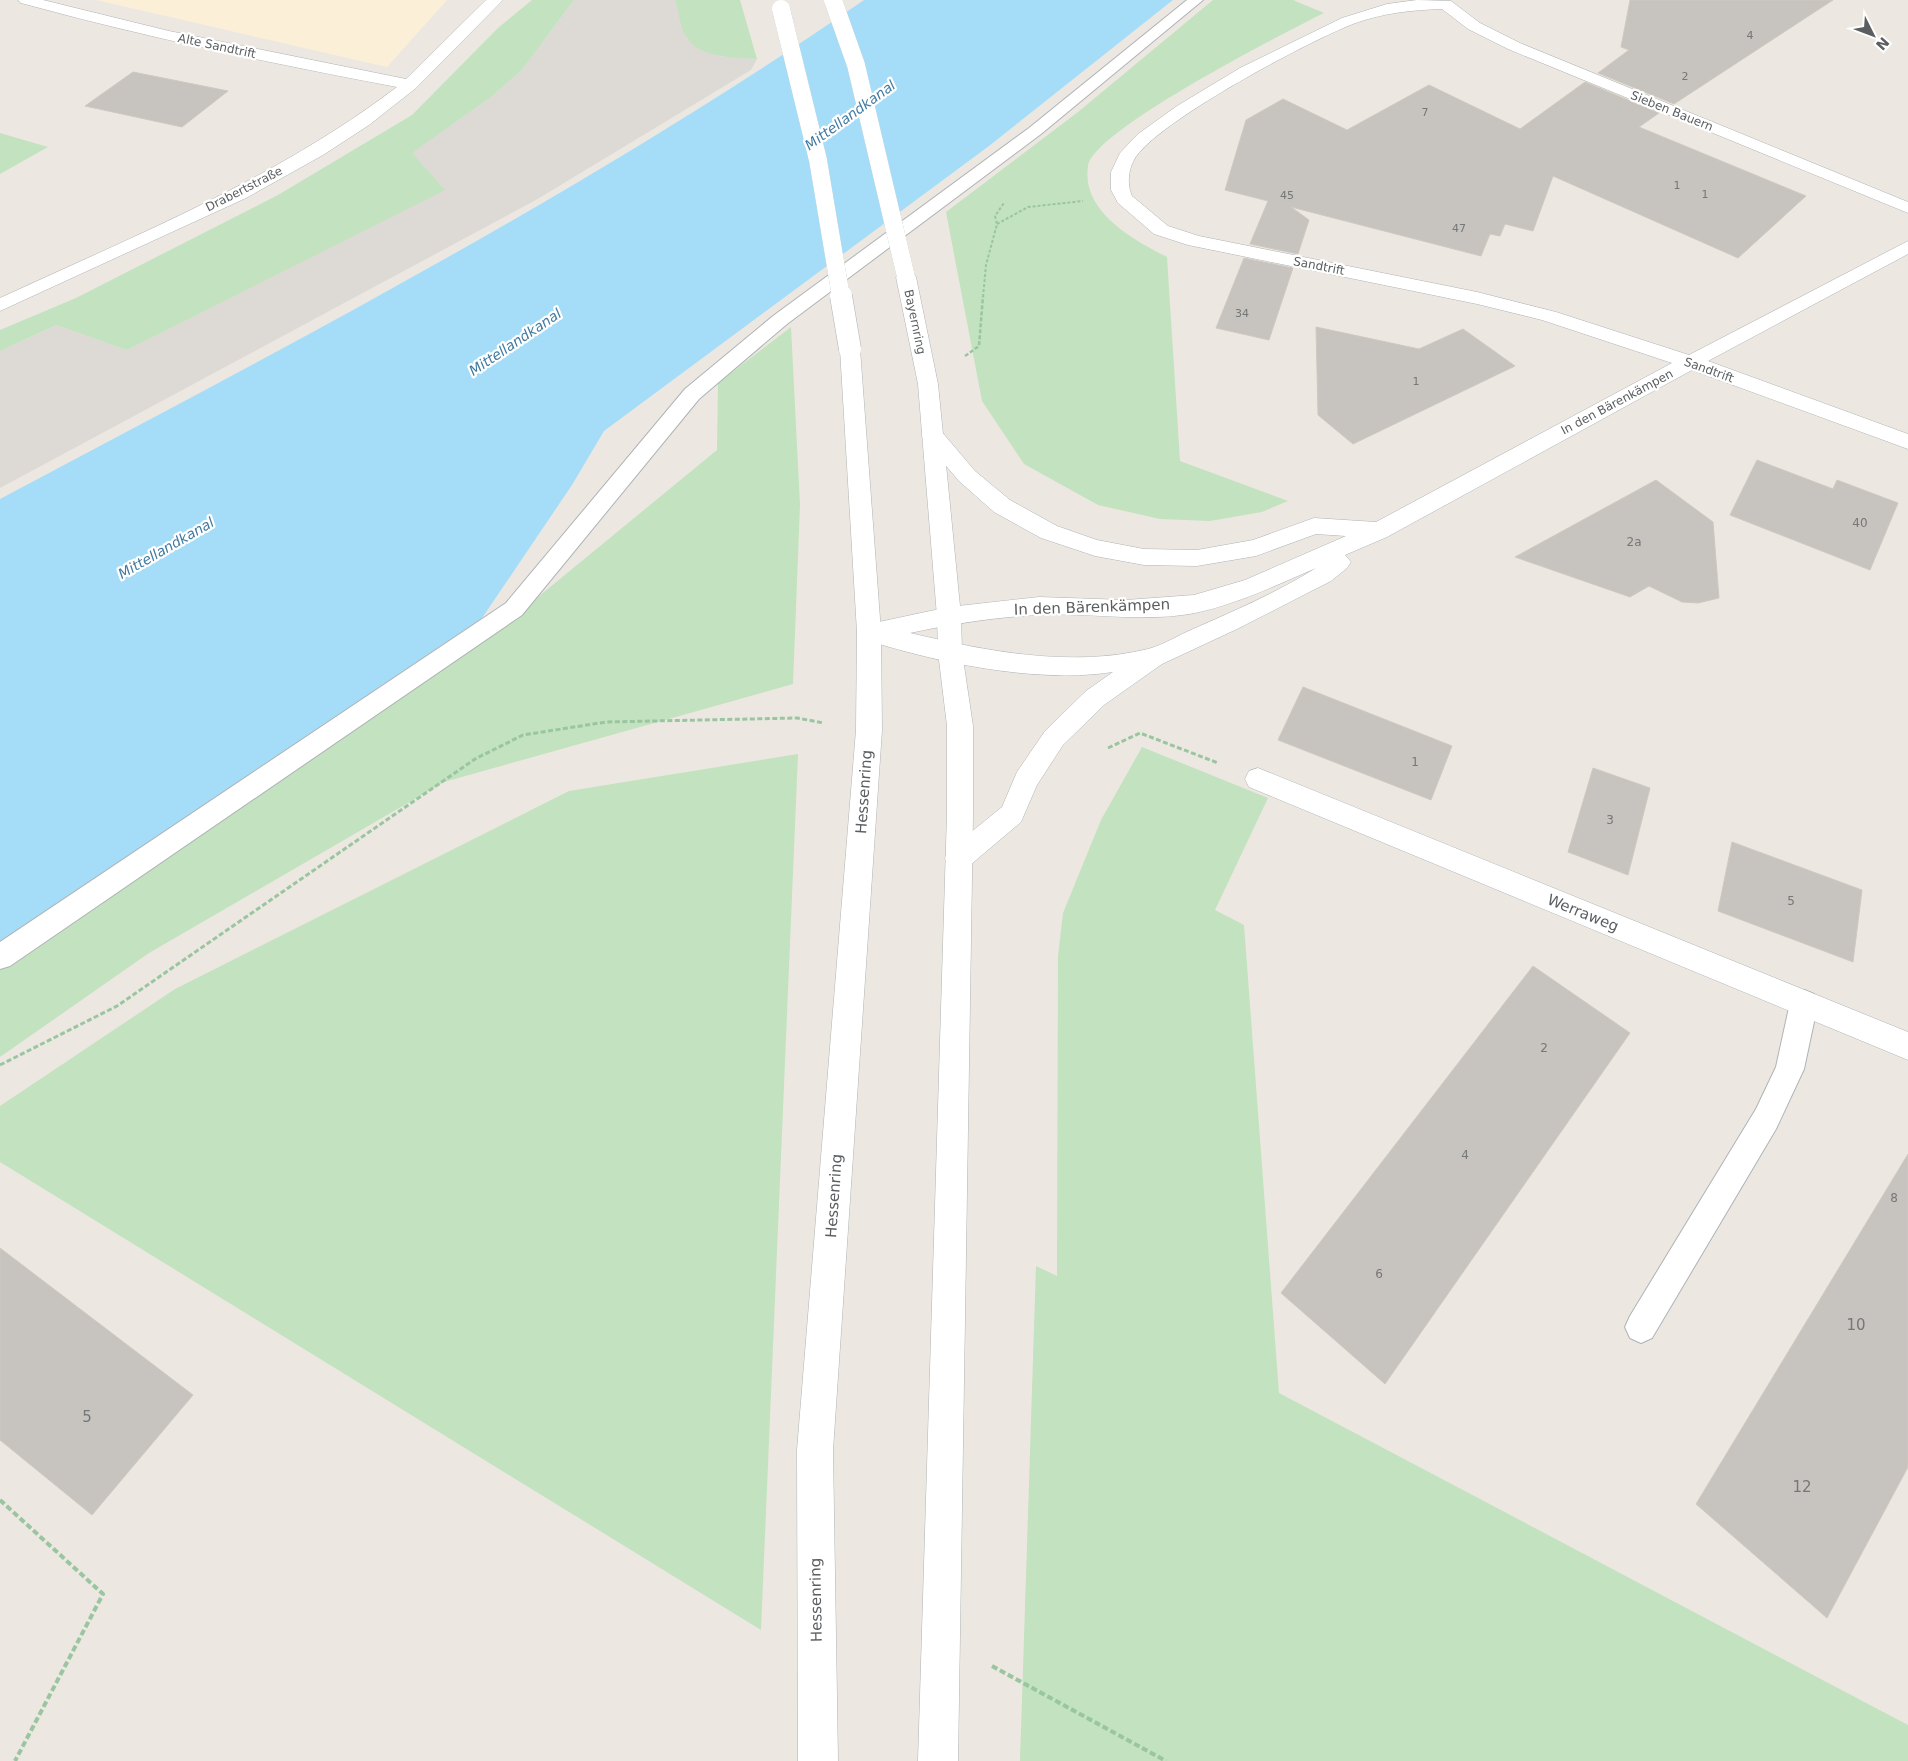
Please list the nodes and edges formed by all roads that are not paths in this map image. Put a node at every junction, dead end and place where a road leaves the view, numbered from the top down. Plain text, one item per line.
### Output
1 (26, 0) edge
2 (478, 0) edge
3 (495, 0) edge
4 (833, 0) edge
5 (1196, 0) edge
6 (1446, 2) edge
7 (779, 4) edge
8 (462, 33) junction
9 (410, 85) junction
10 (1908, 208) edge
11 (1908, 247) edge
12 (0, 305) edge
13 (1690, 362) junction
14 (933, 436) junction
15 (1908, 442) edge
16 (1380, 530) junction
17 (949, 616) junction
18 (869, 632) junction
19 (950, 652) junction
20 (1153, 657) junction
21 (1258, 779) road end
22 (960, 858) junction
23 (0, 957) edge
24 (1804, 1003) junction
25 (1908, 1046) edge
26 (1641, 1328) dead end
27 (818, 1761) edge
28 (938, 1761) edge

1 - 9 street, Alte Sandtrift
2 - 8 street, Drabertstraße
3 - 8 street, Drabertstraße
4 - 14 street, Bayernring, bridge
5 - 23 lane
6 - 10 street, Sieben Bauern
6 - 13 street, Sandtrift
7 - 18 street, bridge
8 - 9 street, Drabertstraße
9 - 12 street, Drabertstraße
11 - 13 street, In den Bärenkämpen
13 - 15 street, Sandtrift
13 - 16 street, In den Bärenkämpen
14 - 16 street
14 - 17 street, Bayernring
16 - 17 street, In den Bärenkämpen
16 - 20 street, In den Bärenkämpen
17 - 18 street, In den Bärenkämpen
17 - 19 street, Bayernring
18 - 19 street, In den Bärenkämpen
18 - 27 street, Hessenring
19 - 20 street, In den Bärenkämpen
19 - 22 street
20 - 22 street, In den Bärenkämpen
21 - 24 street, Werraweg
22 - 28 street
24 - 25 street, Werraweg
24 - 26 lane

